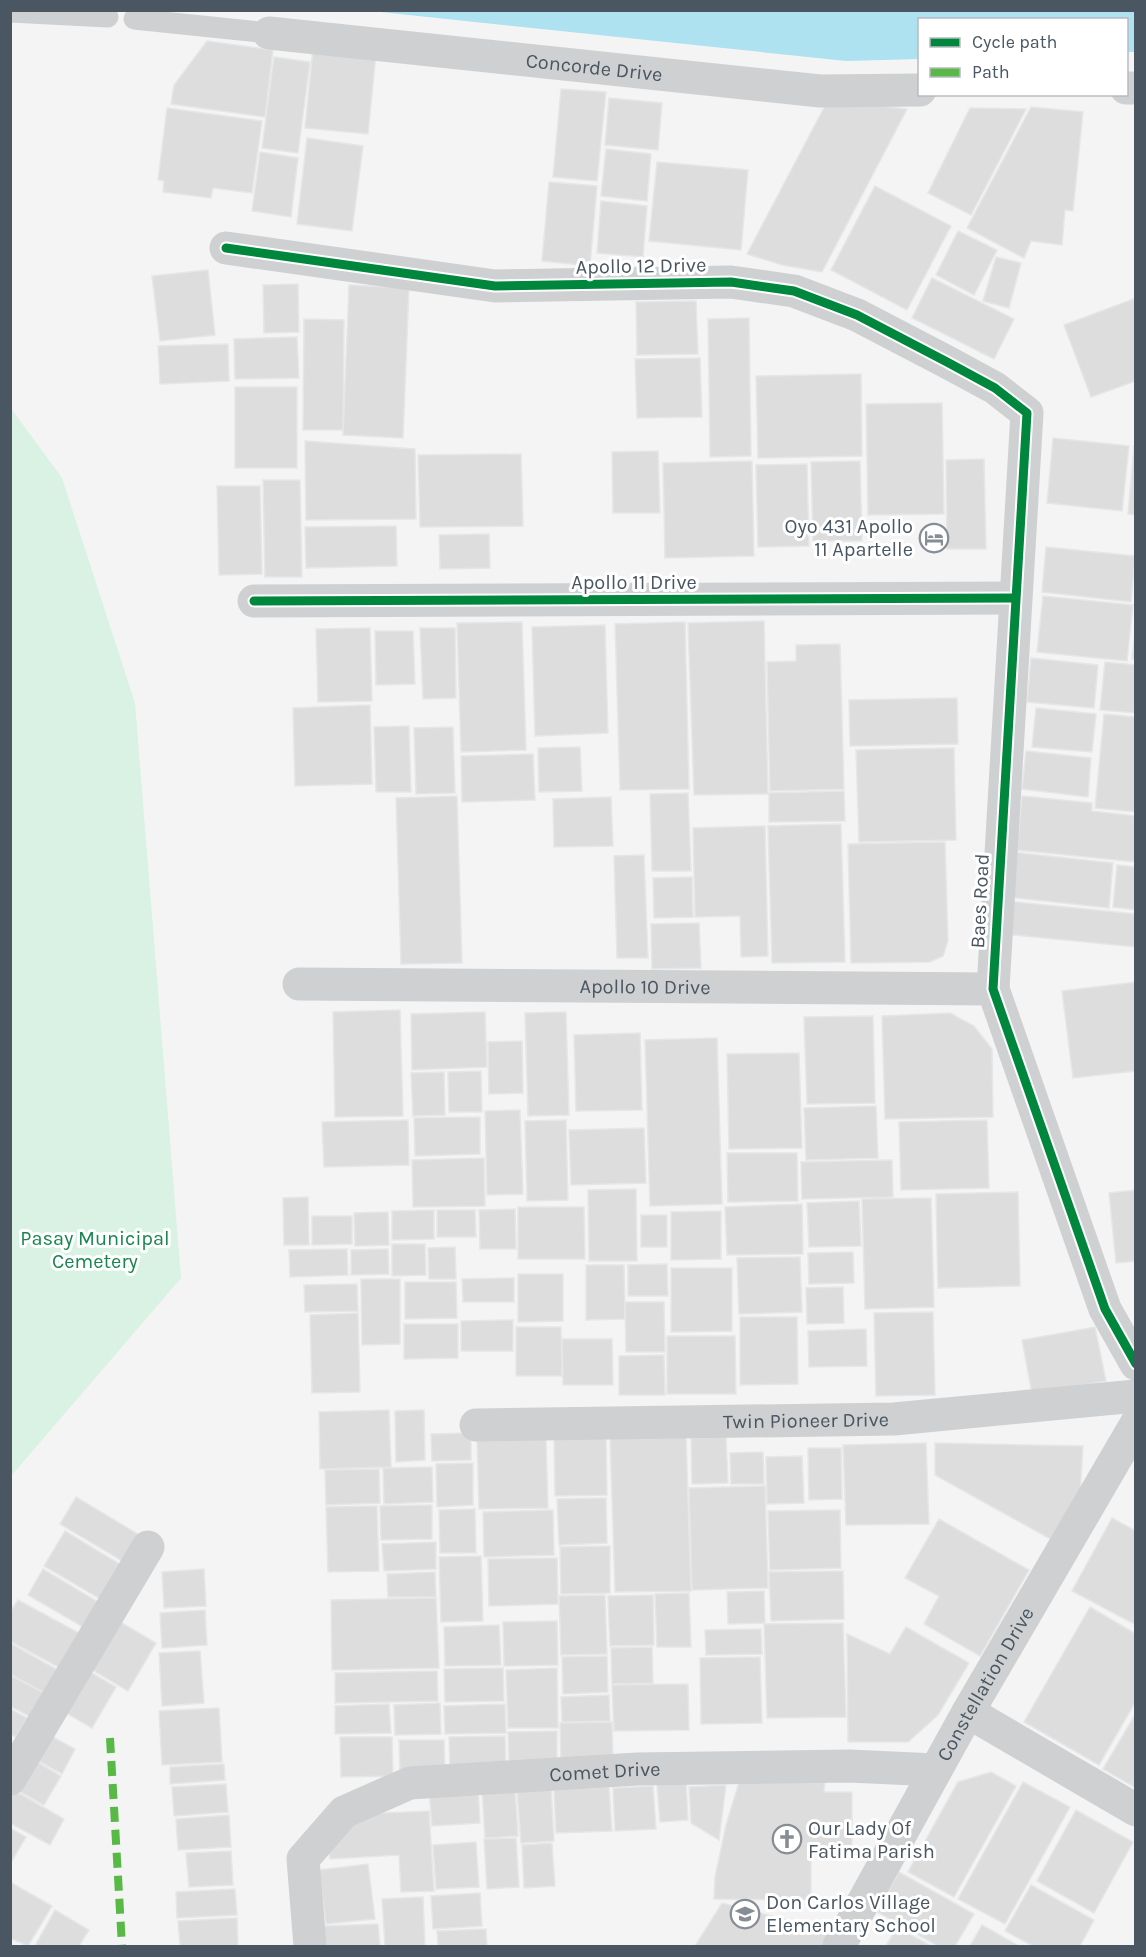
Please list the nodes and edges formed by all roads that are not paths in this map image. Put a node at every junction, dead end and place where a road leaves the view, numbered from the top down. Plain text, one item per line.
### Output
1 (10, 12) edge
2 (108, 17) dead end
3 (134, 19) dead end
4 (269, 33) joint
5 (918, 90) edge
6 (226, 248) dead end
7 (1027, 413) joint
8 (1015, 598) junction
9 (254, 601) dead end
10 (299, 984) dead end
11 (993, 989) junction
12 (1136, 1364) edge
13 (1136, 1396) edge
14 (1136, 1424) edge
15 (476, 1425) dead end
16 (148, 1547) dead end
17 (968, 1713) junction
18 (936, 1770) junction
19 (10, 1779) edge
20 (1136, 1809) edge
21 (310, 1947) edge
22 (839, 1947) edge

1 - 2 lane
3 - 4 lane
4 - 5 street, Concorde Drive
6 - 7 street, Apollo 12 Drive
7 - 8 street, Baes Road
8 - 9 street, Apollo 11 Drive
8 - 11 street, Baes Road
10 - 11 street, Apollo 10 Drive
11 - 12 street, Baes Road
13 - 15 street, Twin Pioneer Drive
14 - 17 street, Constellation Drive
16 - 19 street
17 - 18 street, Constellation Drive
17 - 20 street
18 - 21 street, Comet Drive
18 - 22 street, Constellation Drive

